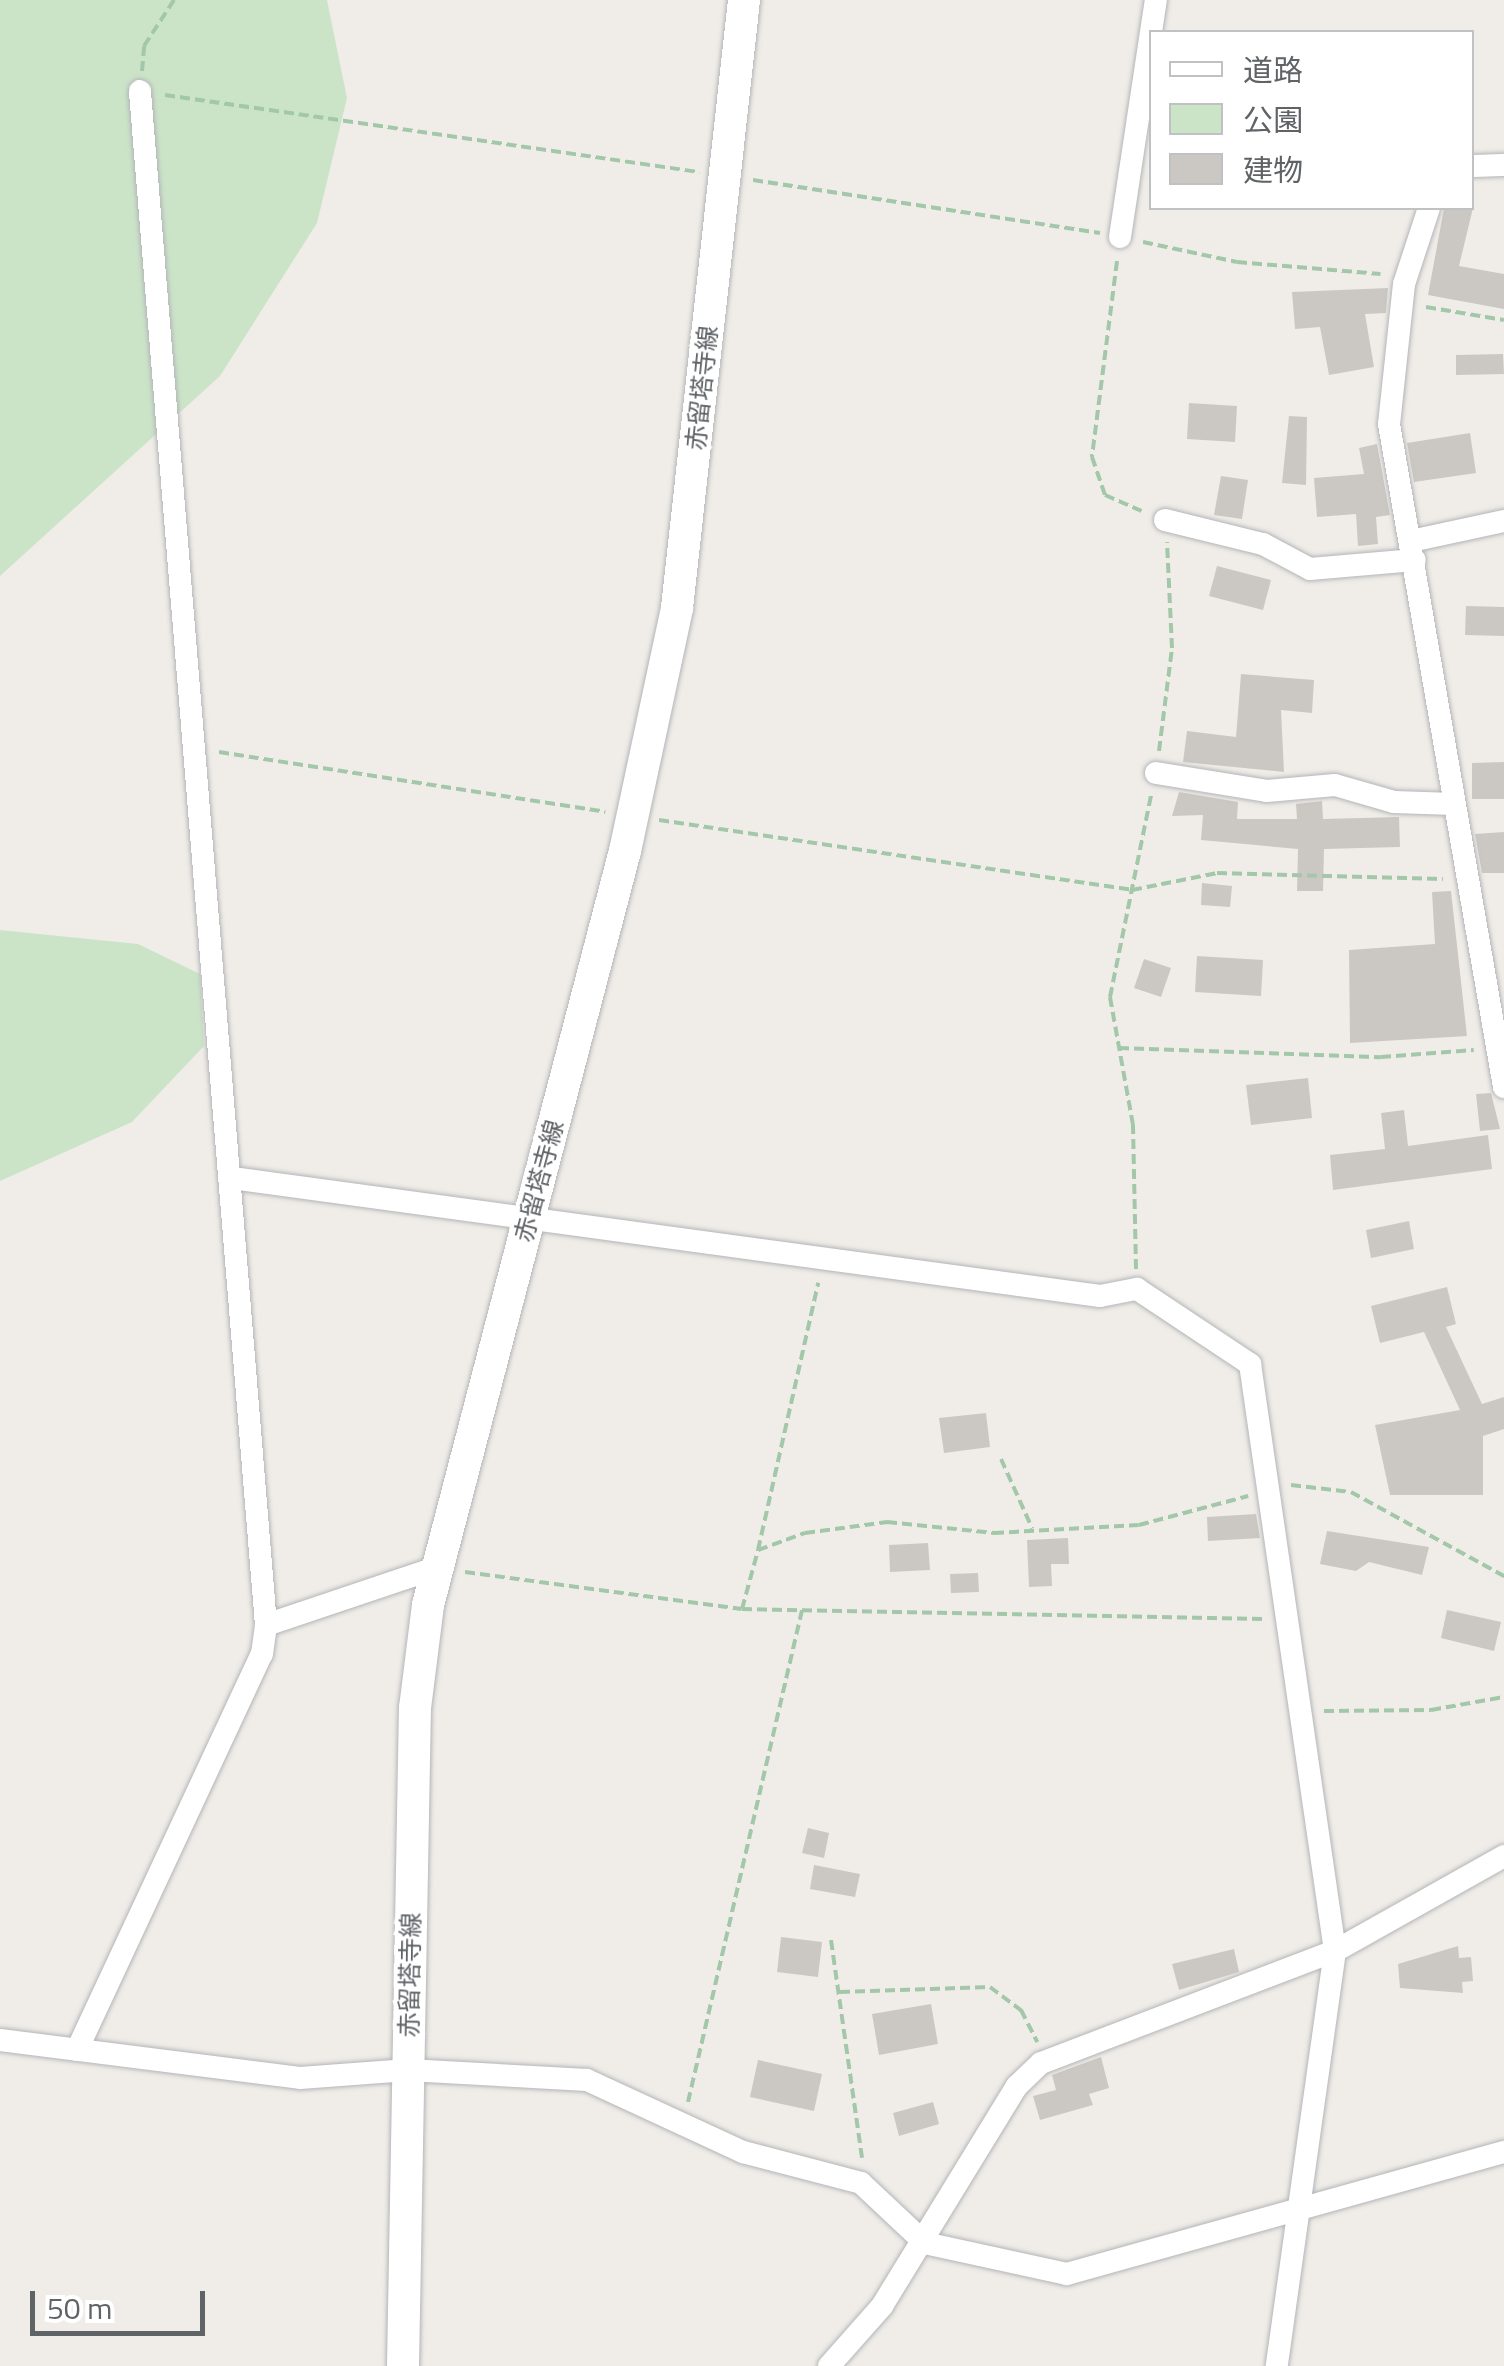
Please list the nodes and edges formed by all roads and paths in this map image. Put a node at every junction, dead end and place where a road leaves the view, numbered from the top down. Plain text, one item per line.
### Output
1 (174, 0) edge
2 (744, 0) edge
3 (1156, 0) edge
4 (1151, 30) edge
5 (1149, 46) edge
6 (140, 91) junction
7 (1504, 165) edge
8 (1474, 166) edge
9 (723, 175) junction
10 (1428, 210) edge
11 (1120, 236) junction
12 (1403, 294) junction
13 (1504, 320) edge
14 (1165, 520) junction
15 (1504, 522) edge
16 (1413, 550) junction
17 (200, 749) junction
18 (1156, 773) junction
19 (1454, 804) junction
20 (631, 816) junction
21 (1466, 880) junction
22 (1132, 890) junction
23 (1119, 1048) junction
24 (1494, 1052) junction
25 (1504, 1087) edge
26 (232, 1178) junction
27 (530, 1219) junction
28 (824, 1258) junction
29 (1137, 1290) junction
30 (1001, 1459) dead end
31 (1270, 1486) junction
32 (1032, 1530) junction
33 (758, 1550) junction
34 (436, 1568) junction
35 (1504, 1576) edge
36 (742, 1608) junction
37 (802, 1610) junction
38 (1290, 1619) junction
39 (266, 1625) junction
40 (1504, 1697) edge
41 (1304, 1710) junction
42 (1504, 1856) edge
43 (831, 1940) dead end
44 (1335, 1951) junction
45 (840, 1992) junction
46 (0, 2040) edge
47 (77, 2050) junction
48 (1047, 2060) junction
49 (408, 2070) junction
50 (683, 2122) junction
51 (1504, 2152) edge
52 (878, 2196) junction
53 (1300, 2212) junction
54 (926, 2243) junction
55 (403, 2366) edge
56 (829, 2366) edge
57 (1277, 2366) edge

1 - 6 path
2 - 9 main road, 赤留塔寺線
3 - 4 street
5 - 11 street
6 - 9 path
6 - 17 street
7 - 8 street
9 - 11 path
9 - 20 main road, 赤留塔寺線
10 - 12 street
11 - 12 path
11 - 14 path
12 - 13 path
12 - 16 street
14 - 16 street
14 - 18 path
15 - 16 street
16 - 19 street
17 - 20 path
17 - 26 street
18 - 19 street
18 - 22 path
19 - 21 street
20 - 22 path
20 - 27 main road, 赤留塔寺線
21 - 22 path
21 - 24 street
22 - 23 path
23 - 24 path
23 - 29 path
24 - 25 street
26 - 27 street
26 - 39 street
27 - 28 street
27 - 34 main road, 赤留塔寺線
28 - 29 street
28 - 33 path
29 - 31 street
30 - 32 path
31 - 32 path
31 - 35 path
31 - 38 street
32 - 33 path
33 - 36 path
34 - 36 path
34 - 39 street
34 - 49 main road, 赤留塔寺線
36 - 37 path
37 - 38 path
37 - 50 path
38 - 41 street
39 - 47 street
40 - 41 path
41 - 44 street
42 - 44 street
43 - 45 path
44 - 48 street
44 - 53 street
45 - 48 path
45 - 52 path
46 - 47 street
47 - 49 street
48 - 54 street
49 - 50 street
49 - 55 main road, 赤留塔寺線
50 - 52 street
51 - 53 street
52 - 54 street
53 - 54 street
53 - 57 street
54 - 56 street

